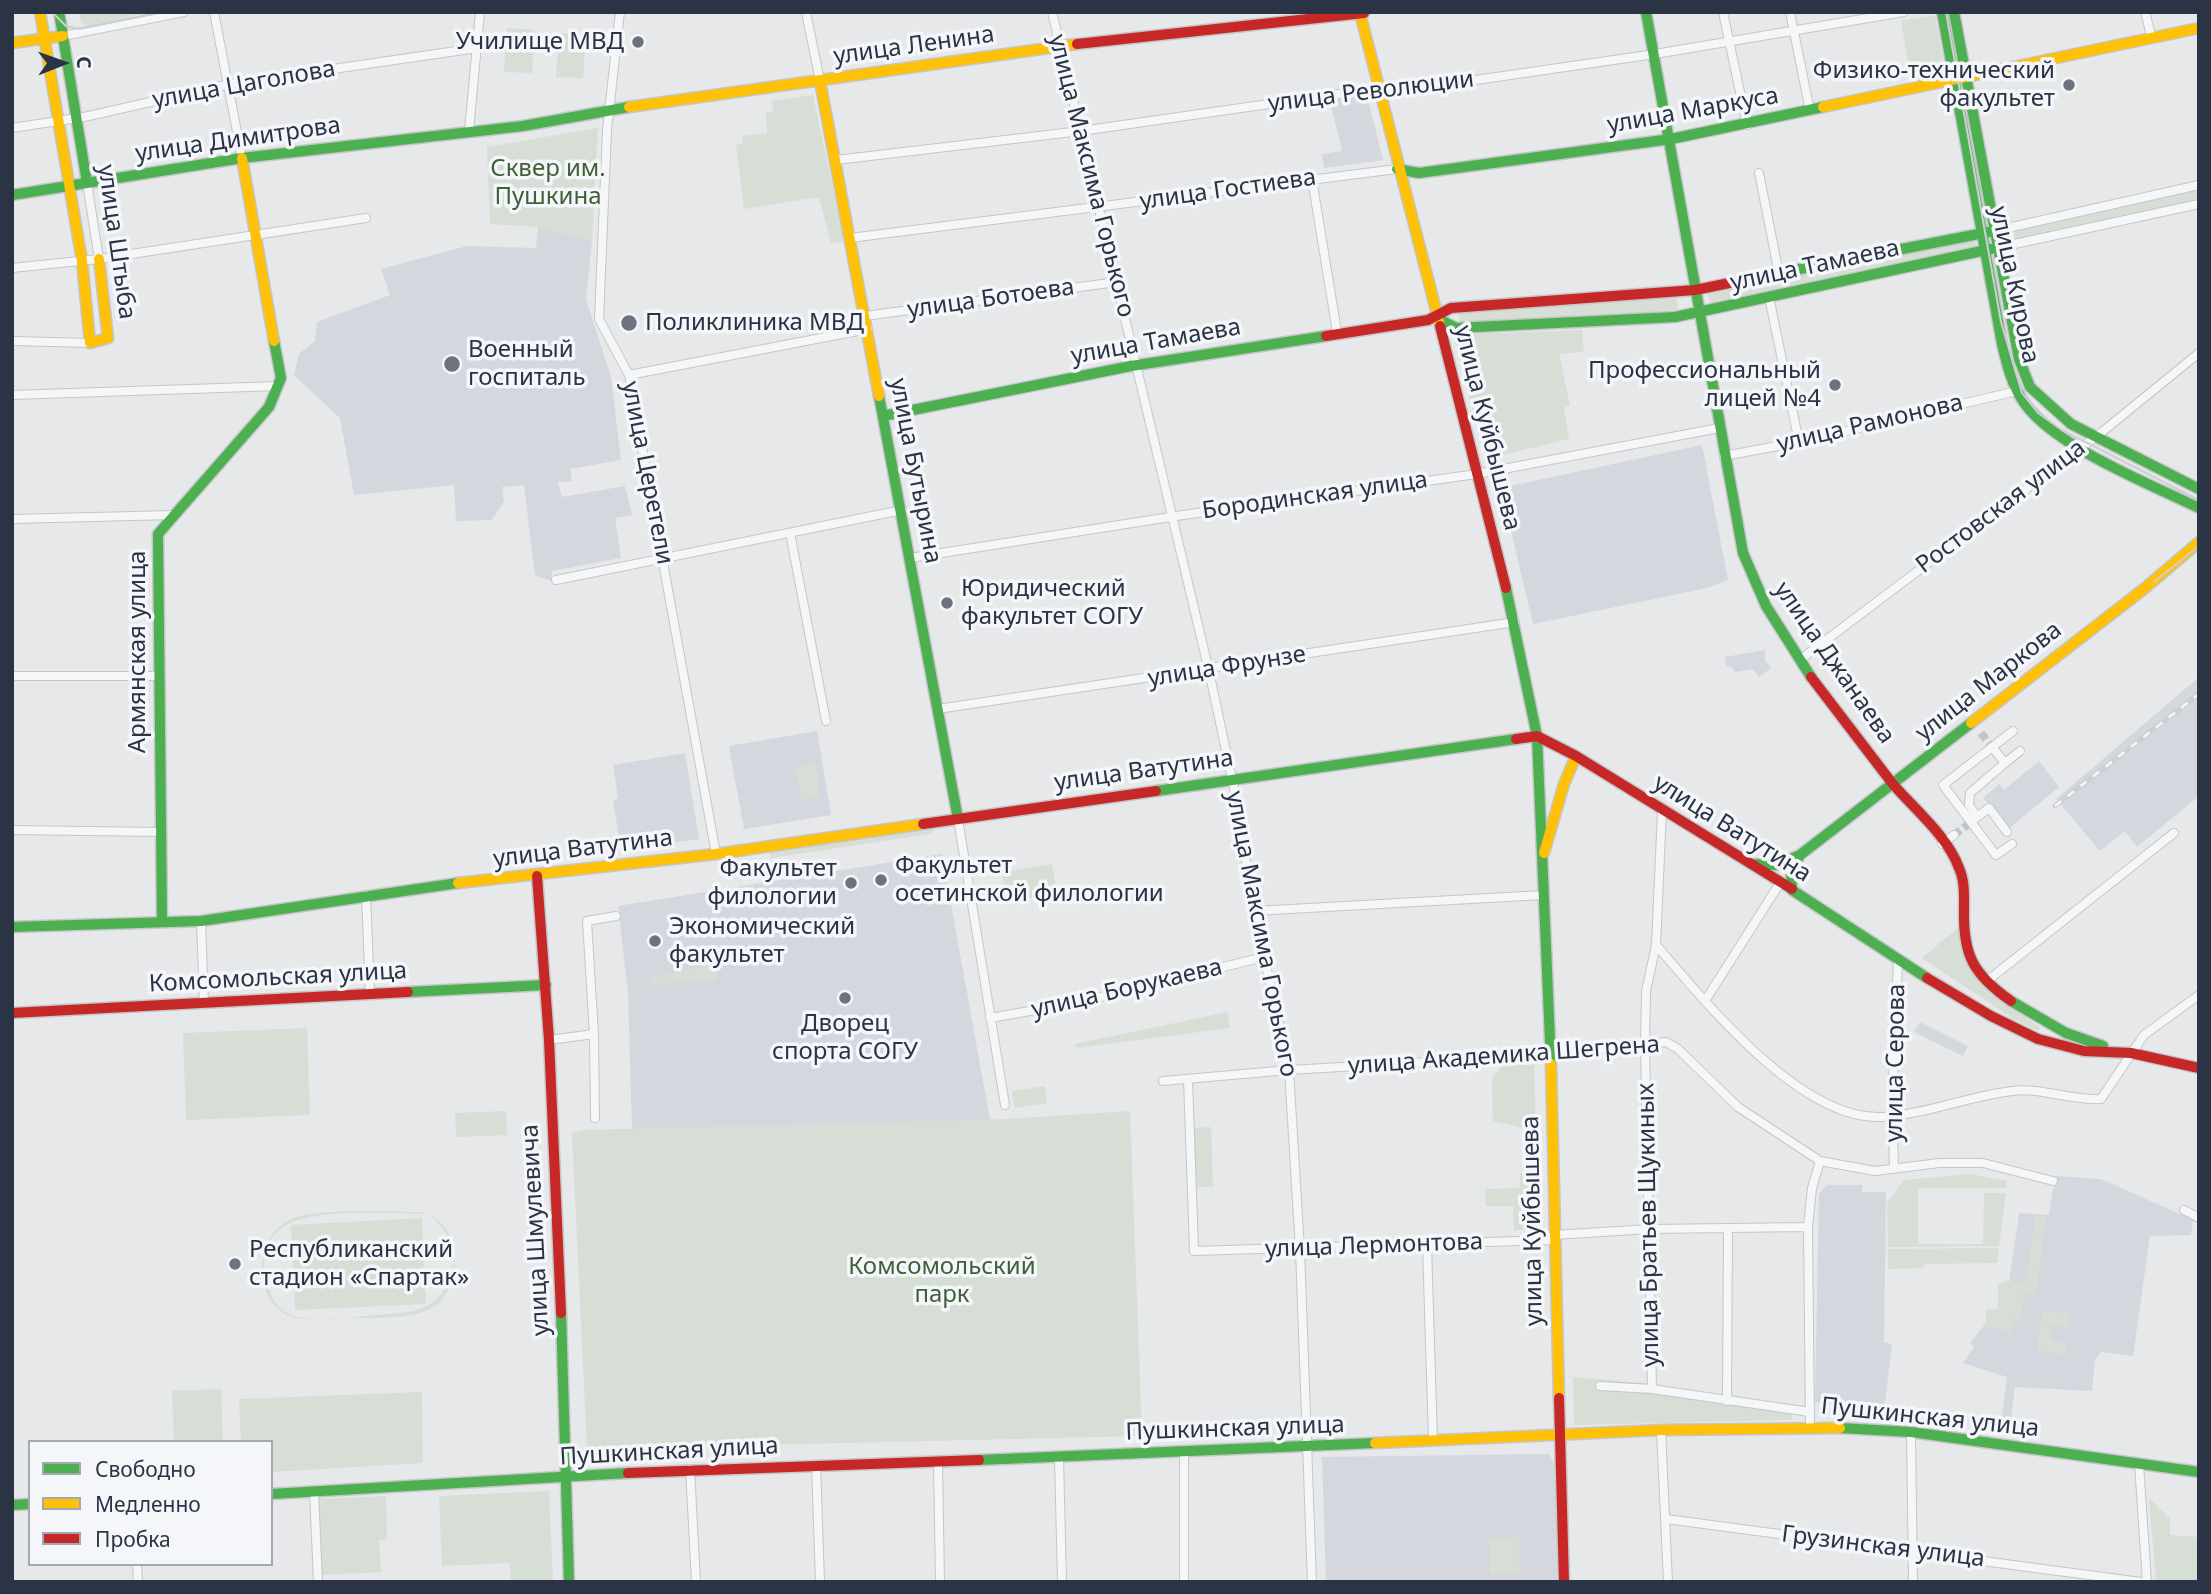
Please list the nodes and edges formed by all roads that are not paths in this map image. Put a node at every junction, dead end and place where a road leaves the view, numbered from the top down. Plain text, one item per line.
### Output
1 (40, 12) edge
2 (59, 12) edge
3 (184, 12) edge
4 (214, 12) edge
5 (480, 12) edge
6 (620, 12) edge
7 (806, 12) edge
8 (1052, 12) edge
9 (1646, 12) edge
10 (1723, 12) edge
11 (1790, 12) edge
12 (1904, 12) edge
13 (1942, 12) edge
14 (1954, 12) edge
15 (2145, 12) edge
16 (1362, 13) edge
17 (2199, 28) edge
18 (1794, 30) junction
19 (63, 36) junction
20 (45, 38) junction
21 (2152, 38) junction
22 (1729, 41) junction
23 (12, 43) edge
24 (1060, 46) junction
25 (477, 48) junction
26 (1655, 54) junction
27 (1959, 79) junction
28 (820, 81) junction
29 (230, 84) junction
30 (1377, 91) junction
31 (609, 110) junction
32 (1810, 111) junction
33 (76, 118) junction
34 (58, 121) junction
35 (1747, 124) junction
36 (12, 128) edge
37 (469, 131) junction
38 (1081, 131) junction
39 (1671, 139) junction
40 (242, 158) junction
41 (835, 160) junction
42 (1397, 169) junction
43 (1759, 173) dead end
44 (1312, 179) junction
45 (87, 183) junction
46 (69, 185) junction
47 (2199, 185) edge
48 (12, 195) edge
49 (2199, 204) edge
50 (1099, 208) junction
51 (366, 218) dead end
52 (1994, 231) junction
53 (255, 233) junction
54 (1981, 234) junction
55 (850, 238) junction
56 (1996, 248) junction
57 (1985, 251) junction
58 (99, 259) junction
59 (82, 261) junction
60 (12, 268) edge
61 (1779, 274) junction
62 (1117, 282) junction
63 (1695, 289) junction
64 (1769, 297) junction
65 (1698, 312) junction
66 (865, 316) junction
67 (1437, 318) junction
68 (867, 329) junction
69 (1337, 332) junction
70 (12, 341) edge
71 (90, 343) junction
72 (2199, 353) edge
73 (1136, 365) junction
74 (629, 375) junction
75 (279, 386) junction
76 (2017, 391) junction
77 (12, 395) edge
78 (883, 416) junction
79 (1719, 428) junction
80 (2096, 436) junction
81 (1799, 442) junction
82 (2080, 446) junction
83 (1724, 456) junction
84 (1477, 474) junction
85 (2199, 489) edge
86 (2198, 508) edge
87 (902, 510) junction
88 (174, 515) junction
89 (1171, 517) junction
90 (12, 519) edge
91 (790, 533) junction
92 (2199, 542) edge
93 (2199, 551) edge
94 (910, 558) junction
95 (664, 559) junction
96 (556, 580) dead end
97 (2145, 588) junction
98 (1515, 622) junction
99 (1801, 659) junction
100 (1209, 671) junction
101 (12, 676) edge
102 (159, 676) junction
103 (938, 709) junction
104 (826, 720) dead end
105 (2013, 731) dead end
106 (1537, 736) junction
107 (1992, 747) junction
108 (2020, 751) dead end
109 (1576, 756) junction
110 (2005, 764) junction
111 (1232, 780) junction
112 (1892, 783) junction
113 (1662, 811) junction
114 (958, 818) junction
115 (1974, 820) junction
116 (12, 830) edge
117 (161, 832) junction
118 (2007, 832) dead end
119 (2174, 833) dead end
120 (1954, 835) tunnel mouth
121 (1942, 844) junction
122 (2012, 844) dead end
123 (716, 854) junction
124 (1800, 855) junction
125 (1542, 859) junction
126 (1751, 863) junction
127 (537, 876) junction
128 (1780, 883) junction
129 (1792, 890) junction
130 (366, 895) junction
131 (1543, 895) junction
132 (1254, 911) junction
133 (616, 916) dead end
134 (201, 921) junction
135 (162, 922) junction
136 (12, 927) edge
137 (1656, 945) junction
138 (1264, 957) junction
139 (1898, 960) junction
140 (1987, 981) junction
141 (546, 985) junction
142 (370, 993) junction
143 (2199, 995) edge
144 (1705, 1001) junction
145 (204, 1003) junction
146 (12, 1013) edge
147 (990, 1018) junction
148 (2048, 1025) junction
149 (594, 1034) junction
150 (2038, 1039) junction
151 (548, 1040) junction
152 (1645, 1045) junction
153 (2131, 1053) junction
154 (1550, 1055) junction
155 (2199, 1068) edge
156 (1289, 1070) junction
157 (1188, 1079) junction
158 (1163, 1081) dead end
159 (1005, 1105) dead end
160 (1892, 1115) junction
161 (595, 1118) dead end
162 (1820, 1161) junction
163 (1895, 1167) junction
164 (2053, 1181) dead end
165 (2184, 1210) dead end
166 (2199, 1218) edge
167 (1808, 1227) junction
168 (1728, 1228) junction
169 (1650, 1229) junction
170 (1553, 1238) junction
171 (1427, 1246) junction
172 (1300, 1250) junction
173 (1600, 1386) dead end
174 (1652, 1389) junction
175 (1727, 1401) junction
176 (1810, 1412) junction
177 (1810, 1426) junction
178 (1661, 1430) junction
179 (1911, 1432) junction
180 (1561, 1436) junction
181 (1433, 1441) junction
182 (1306, 1447) junction
183 (1184, 1451) junction
184 (1059, 1458) junction
185 (938, 1462) junction
186 (2139, 1464) junction
187 (816, 1465) junction
188 (690, 1469) junction
189 (2199, 1472) edge
190 (566, 1477) junction
191 (314, 1492) junction
192 (273, 1494) edge
193 (1667, 1519) junction
194 (1913, 1550) junction
195 (318, 1582) edge
196 (569, 1582) edge
197 (696, 1582) edge
198 (820, 1582) edge
199 (940, 1582) edge
200 (1062, 1582) edge
201 (1184, 1582) edge
202 (1312, 1582) edge
203 (1564, 1582) edge
204 (1668, 1582) edge
205 (1913, 1582) edge
206 (2141, 1582) edge
207 (2147, 1582) edge

1 - 20 main road, улица Штыба
2 - 19 main road, улица Штыба
3 - 19 street
4 - 29 street
5 - 25 street
6 - 31 street, улица Церетели
7 - 28 street, улица Бутырина
8 - 24 street, улица Максима Горького
9 - 26 main road, улица Джанаева
10 - 22 street
11 - 18 street
12 - 18 street, улица Революции
13 - 27 main road, улица Кирова
14 - 27 main road, улица Кирова
15 - 21 street
16 - 24 main road, улица Ленина
16 - 30 main road, улица Куйбышева
17 - 21 main road, улица Маркуса
18 - 22 street, улица Революции
18 - 32 street
19 - 20 main road
19 - 33 main road, улица Штыба
20 - 23 main road
20 - 34 main road, улица Штыба
21 - 27 main road, улица Маркуса
22 - 26 street, улица Революции
22 - 35 street
24 - 28 main road, улица Ленина
24 - 38 street, улица Максима Горького
25 - 29 street, улица Цаголова
25 - 37 street
26 - 30 street, улица Революции
26 - 39 main road, улица Джанаева
27 - 32 main road, улица Маркуса
27 - 52 main road, улица Кирова
27 - 54 main road, улица Кирова
28 - 31 main road, улица Ленина
28 - 41 main road, улица Бутырина
29 - 33 street, улица Цаголова
29 - 40 street
30 - 38 street, улица Революции
30 - 42 main road, улица Куйбышева
31 - 37 main road, улица Ленина
31 - 74 street, улица Церетели
32 - 35 main road, улица Маркуса
33 - 34 street, улица Цаголова
33 - 45 main road, улица Штыба
34 - 36 street, улица Цаголова
34 - 46 main road, улица Штыба
35 - 39 main road, улица Маркуса
37 - 40 main road, улица Димитрова
38 - 41 street, улица Революции
38 - 50 street, улица Максима Горького
39 - 42 main road, улица Маркуса
39 - 63 main road, улица Джанаева
40 - 45 main road, улица Димитрова
40 - 53 main road
41 - 55 main road, улица Бутырина
42 - 44 street, улица Гостиева
42 - 67 main road, улица Куйбышева
43 - 61 street
44 - 50 street, улица Гостиева
44 - 69 street
45 - 46 main road, улица Димитрова
45 - 58 street, улица Штыба
46 - 48 main road, улица Димитрова
46 - 59 main road, улица Штыба
47 - 52 street, улица Тамаева
49 - 56 street, улица Тамаева
50 - 55 street, улица Гостиева
50 - 62 street, улица Максима Горького
51 - 53 street
52 - 54 main road, улица Тамаева
52 - 56 main road, улица Кирова
53 - 58 street
53 - 75 main road
54 - 57 main road, улица Кирова
54 - 61 main road, улица Тамаева
55 - 66 main road, улица Бутырина
56 - 57 main road, улица Тамаева
56 - 80 main road, улица Кирова
57 - 64 main road, улица Тамаева
57 - 76 main road, улица Кирова
58 - 59 street
58 - 71 main road, улица Штыба
59 - 60 street
59 - 71 main road, улица Штыба
61 - 63 main road, улица Тамаева
62 - 66 street, улица Ботоева
62 - 73 street, улица Максима Горького
63 - 65 main road, улица Джанаева
63 - 67 main road, улица Тамаева
64 - 65 main road, улица Тамаева
64 - 81 street
65 - 67 main road, улица Тамаева
65 - 79 main road, улица Джанаева
66 - 68 main road, улица Бутырина
67 - 69 main road, улица Тамаева
67 - 84 main road, улица Куйбышева
68 - 74 street
68 - 78 main road, улица Бутырина
69 - 73 main road, улица Тамаева
70 - 71 street
72 - 80 street, Ростовская улица
73 - 78 main road, улица Тамаева
73 - 89 street, улица Максима Горького
74 - 95 street, улица Церетели
75 - 77 street
75 - 88 main road, Армянская улица
76 - 81 street, улица Рамонова
76 - 82 main road, улица Кирова
78 - 87 main road, улица Бутырина
79 - 83 main road, улица Джанаева
79 - 84 street, Бородинская улица
80 - 82 street, Ростовская улица
80 - 85 main road, улица Кирова
81 - 83 street, улица Рамонова
82 - 86 main road, улица Кирова
82 - 99 street, Ростовская улица
83 - 99 main road, улица Джанаева
84 - 89 street, Бородинская улица
84 - 98 main road, улица Куйбышева
87 - 91 street
87 - 94 main road, улица Бутырина
88 - 90 street
88 - 102 main road, Армянская улица
89 - 94 street, Бородинская улица
89 - 100 street, улица Максима Горького
91 - 95 street
91 - 104 street
92 - 97 main road, улица Маркова
93 - 97 main road, улица Маркова
94 - 103 main road, улица Бутырина
95 - 96 street
95 - 123 street, улица Церетели
97 - 112 main road, улица Маркова
98 - 100 street, улица Фрунзе
98 - 106 main road, улица Куйбышева
99 - 112 main road, улица Джанаева
100 - 103 street, улица Фрунзе
100 - 111 street, улица Максима Горького
101 - 102 street
102 - 117 main road, Армянская улица
103 - 114 main road, улица Бутырина
105 - 107 street
106 - 109 main road, улица Ватутина
106 - 111 main road, улица Ватутина
106 - 125 main road, улица Куйбышева
107 - 110 street
107 - 115 street
108 - 110 street
109 - 113 main road, улица Ватутина
109 - 125 main road, улица Куйбышева
110 - 115 street
111 - 114 main road, улица Ватутина
111 - 132 street, улица Максима Горького
112 - 121 main road, улица Джанаева
112 - 124 main road, улица Маркова
113 - 126 main road, улица Ватутина
113 - 137 street, улица Братьев Щукиных
114 - 123 main road, улица Ватутина
114 - 147 street, улица Бутырина
115 - 118 street
115 - 122 street
116 - 117 street
117 - 135 main road, Армянская улица
119 - 140 street
120 - 121 street
121 - 140 main road, улица Джанаева
123 - 127 main road, улица Ватутина
124 - 126 main road, улица Маркова
124 - 129 main road
125 - 131 main road, улица Куйбышева
126 - 128 main road, улица Ватутина
127 - 130 main road, улица Ватутина
127 - 141 main road, улица Шмулевича
128 - 129 main road, улица Ватутина
128 - 144 street
129 - 139 main road, улица Ватутина
130 - 134 main road, улица Ватутина
130 - 142 street
131 - 132 street
131 - 154 main road, улица Куйбышева
132 - 138 street, улица Максима Горького
133 - 149 street
134 - 135 main road, улица Ватутина
134 - 145 street
135 - 136 main road, улица Ватутина
137 - 144 street
137 - 152 street, улица Братьев Щукиных
138 - 147 street, улица Борукаева
138 - 156 street, улица Максима Горького
139 - 150 main road, улица Ватутина
139 - 160 street, улица Серова
140 - 148 main road, улица Джанаева
141 - 142 main road, Комсомольская улица
141 - 151 main road, улица Шмулевича
142 - 145 main road, Комсомольская улица
143 - 153 street
144 - 160 street
145 - 146 main road, Комсомольская улица
147 - 159 street, улица Бутырина
148 - 150 main road
148 - 153 main road, улица Джанаева
149 - 151 street
149 - 161 street
150 - 153 main road, улица Ватутина
151 - 190 main road, улица Шмулевича
152 - 154 street, улица Академика Шегрена
152 - 162 street, улица Академика Шегрена
152 - 169 street, улица Братьев Щукиных
153 - 155 main road, улица Ватутина
153 - 160 street
154 - 156 street, улица Академика Шегрена
154 - 170 main road, улица Куйбышева
156 - 157 street, улица Академика Шегрена
156 - 172 street, улица Максима Горького
157 - 158 street, улица Академика Шегрена
157 - 172 street, улица Лермонтова
160 - 163 street, улица Серова
162 - 163 street, улица Академика Шегрена
162 - 167 street
163 - 164 street, улица Академика Шегрена
165 - 166 street
167 - 168 street, улица Лермонтова
167 - 176 street
168 - 169 street, улица Лермонтова
168 - 175 street
169 - 170 street, улица Лермонтова
169 - 174 street, улица Братьев Щукиных
170 - 171 street, улица Лермонтова
170 - 180 main road, улица Куйбышева
171 - 172 street, улица Лермонтова
171 - 181 street
172 - 182 street, улица Максима Горького
173 - 174 street
174 - 175 street
175 - 176 street
176 - 177 street
177 - 178 main road, Пушкинская улица
177 - 179 main road, Пушкинская улица
178 - 180 main road, Пушкинская улица
178 - 193 street
179 - 186 main road, Пушкинская улица
179 - 194 street
180 - 181 main road, Пушкинская улица
180 - 203 main road, улица Куйбышева
181 - 182 main road, Пушкинская улица
182 - 183 main road, Пушкинская улица
182 - 202 street, улица Максима Горького
183 - 184 main road, Пушкинская улица
183 - 201 street
184 - 185 main road, Пушкинская улица
184 - 200 street
185 - 187 main road, Пушкинская улица
185 - 199 street
186 - 189 main road, Пушкинская улица
186 - 207 street
187 - 188 main road, Пушкинская улица
187 - 198 street
188 - 190 main road, Пушкинская улица
188 - 197 street
190 - 191 main road, Пушкинская улица
190 - 196 main road, улица Шмулевича
191 - 192 main road, Пушкинская улица
191 - 195 street
193 - 194 street, Грузинская улица
193 - 204 street
194 - 205 street
194 - 206 street, Грузинская улица

